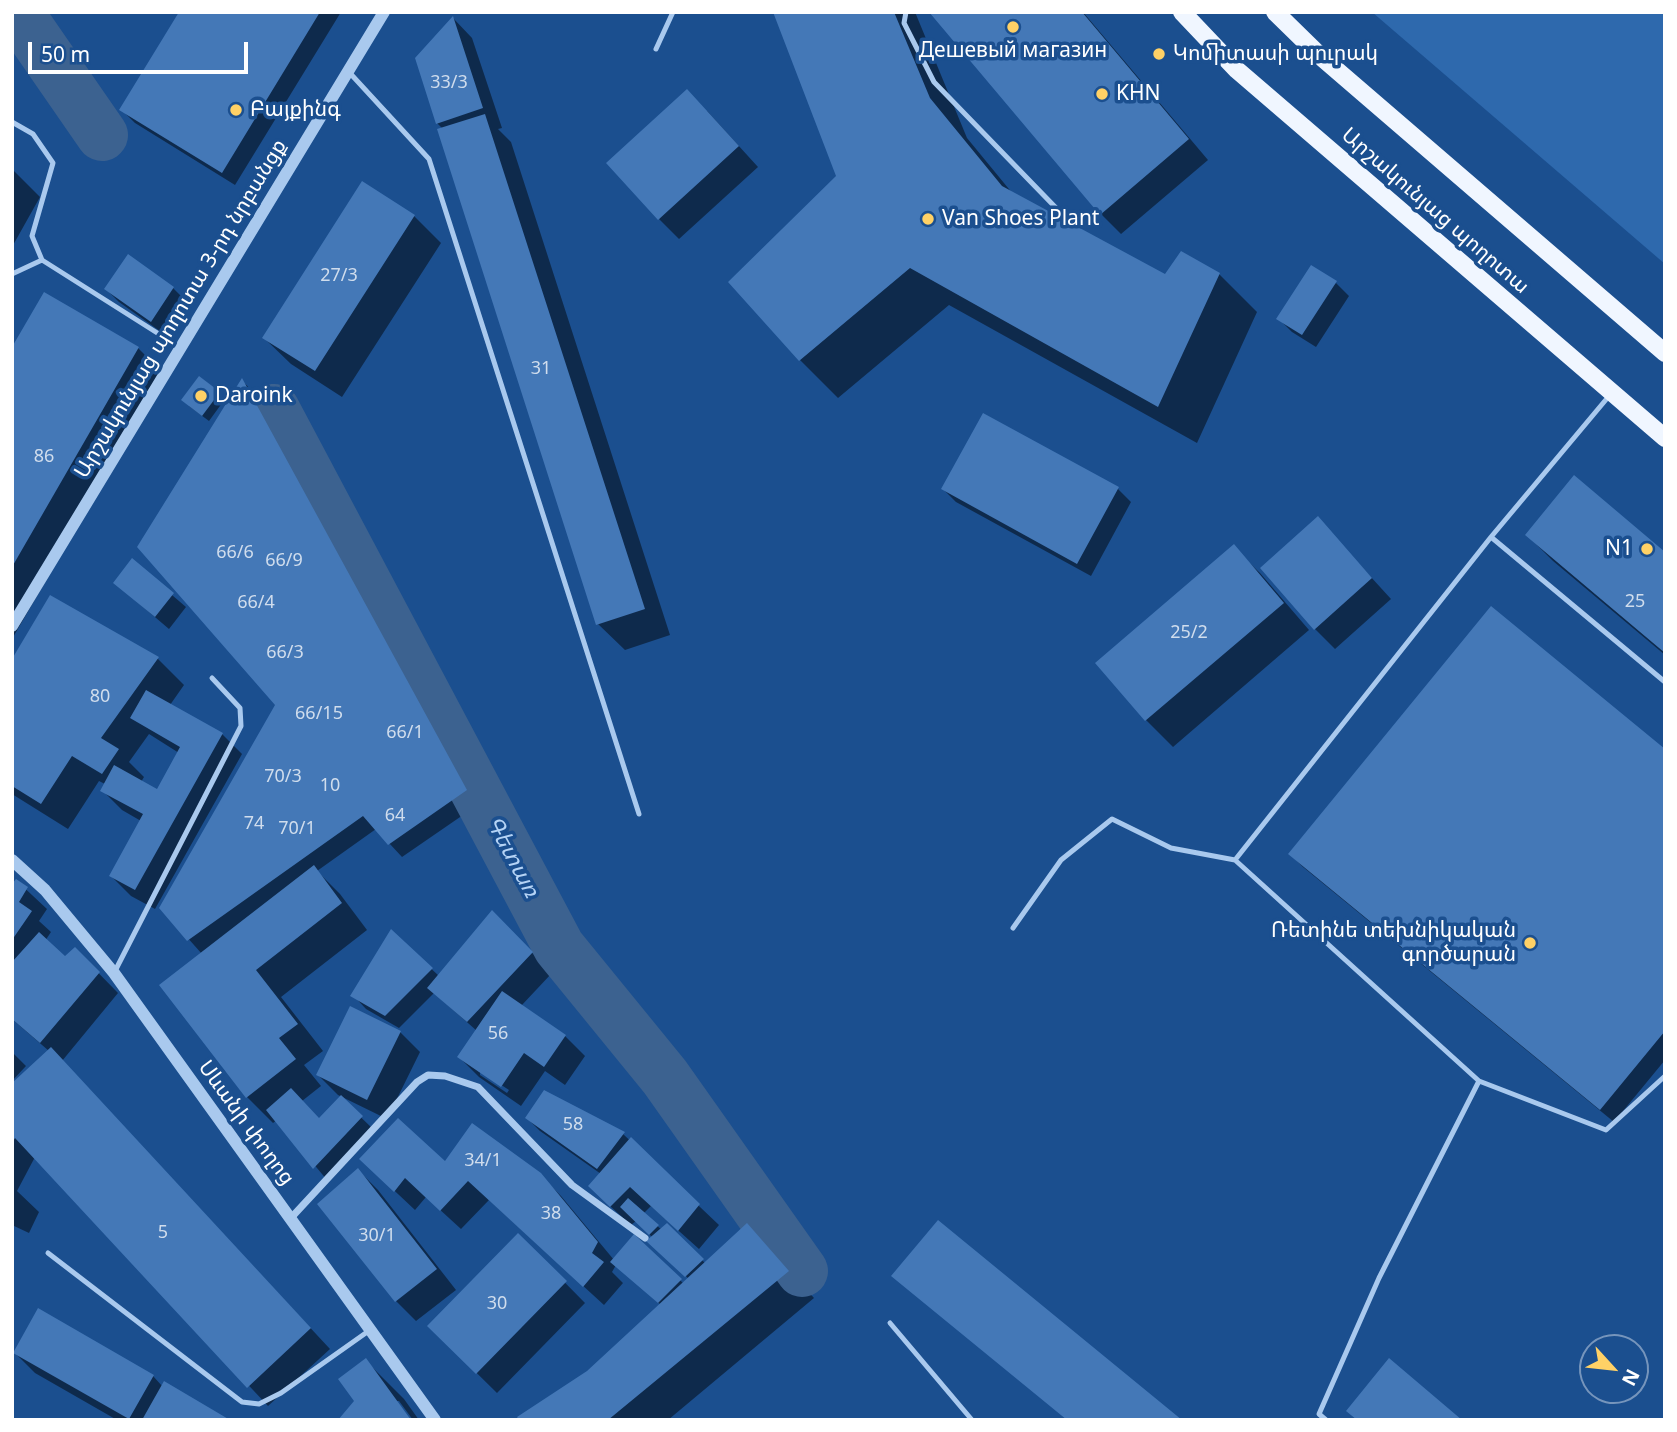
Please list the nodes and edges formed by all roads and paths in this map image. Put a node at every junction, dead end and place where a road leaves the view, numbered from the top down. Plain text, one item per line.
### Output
1 (384, 12) edge
2 (673, 12) edge
3 (906, 12) edge
4 (1182, 12) edge
5 (1275, 12) edge
6 (656, 49) dead end
7 (348, 71) junction
8 (12, 122) edge
9 (1059, 211) dead end
10 (42, 260) junction
11 (12, 274) edge
12 (181, 348) junction
13 (1665, 353) edge
14 (1612, 393) junction
15 (1665, 438) edge
16 (1491, 537) junction
17 (12, 626) edge
18 (212, 678) dead end
19 (1665, 682) edge
20 (639, 814) dead end
21 (1235, 859) junction
22 (12, 860) edge
23 (1013, 928) dead end
24 (114, 972) junction
25 (1665, 1076) edge
26 (1479, 1081) junction
27 (290, 1219) junction
28 (645, 1238) dead end
29 (48, 1253) dead end
30 (890, 1323) dead end
31 (370, 1330) junction
32 (435, 1420) edge
33 (972, 1420) edge
34 (1326, 1420) edge

1 - 7 street, Արշակունյաց պողոտա 3-րդ նրբանցք
2 - 6 lane
3 - 9 lane
4 - 14 main road, Արշակունյաց պողոտա
5 - 13 main road, Արշակունյաց պողոտա
7 - 12 street, Արշակունյաց պողոտա 3-րդ նրբանցք
7 - 20 lane
8 - 10 lane
10 - 11 lane
10 - 12 lane
12 - 17 street, Արշակունյաց պողոտա 3-րդ նրբանցք
14 - 15 main road, Արշակունյաց պողոտա
14 - 16 lane
16 - 19 lane
16 - 21 lane
18 - 24 lane
21 - 23 lane
21 - 26 lane
22 - 24 street, Սևանի փողոց
24 - 27 street, Սևանի փողոց
25 - 26 lane
26 - 34 lane
27 - 28 street
27 - 31 street, Սևանի փողոց
29 - 31 lane
30 - 33 lane
31 - 32 street, Սևանի փողոց

